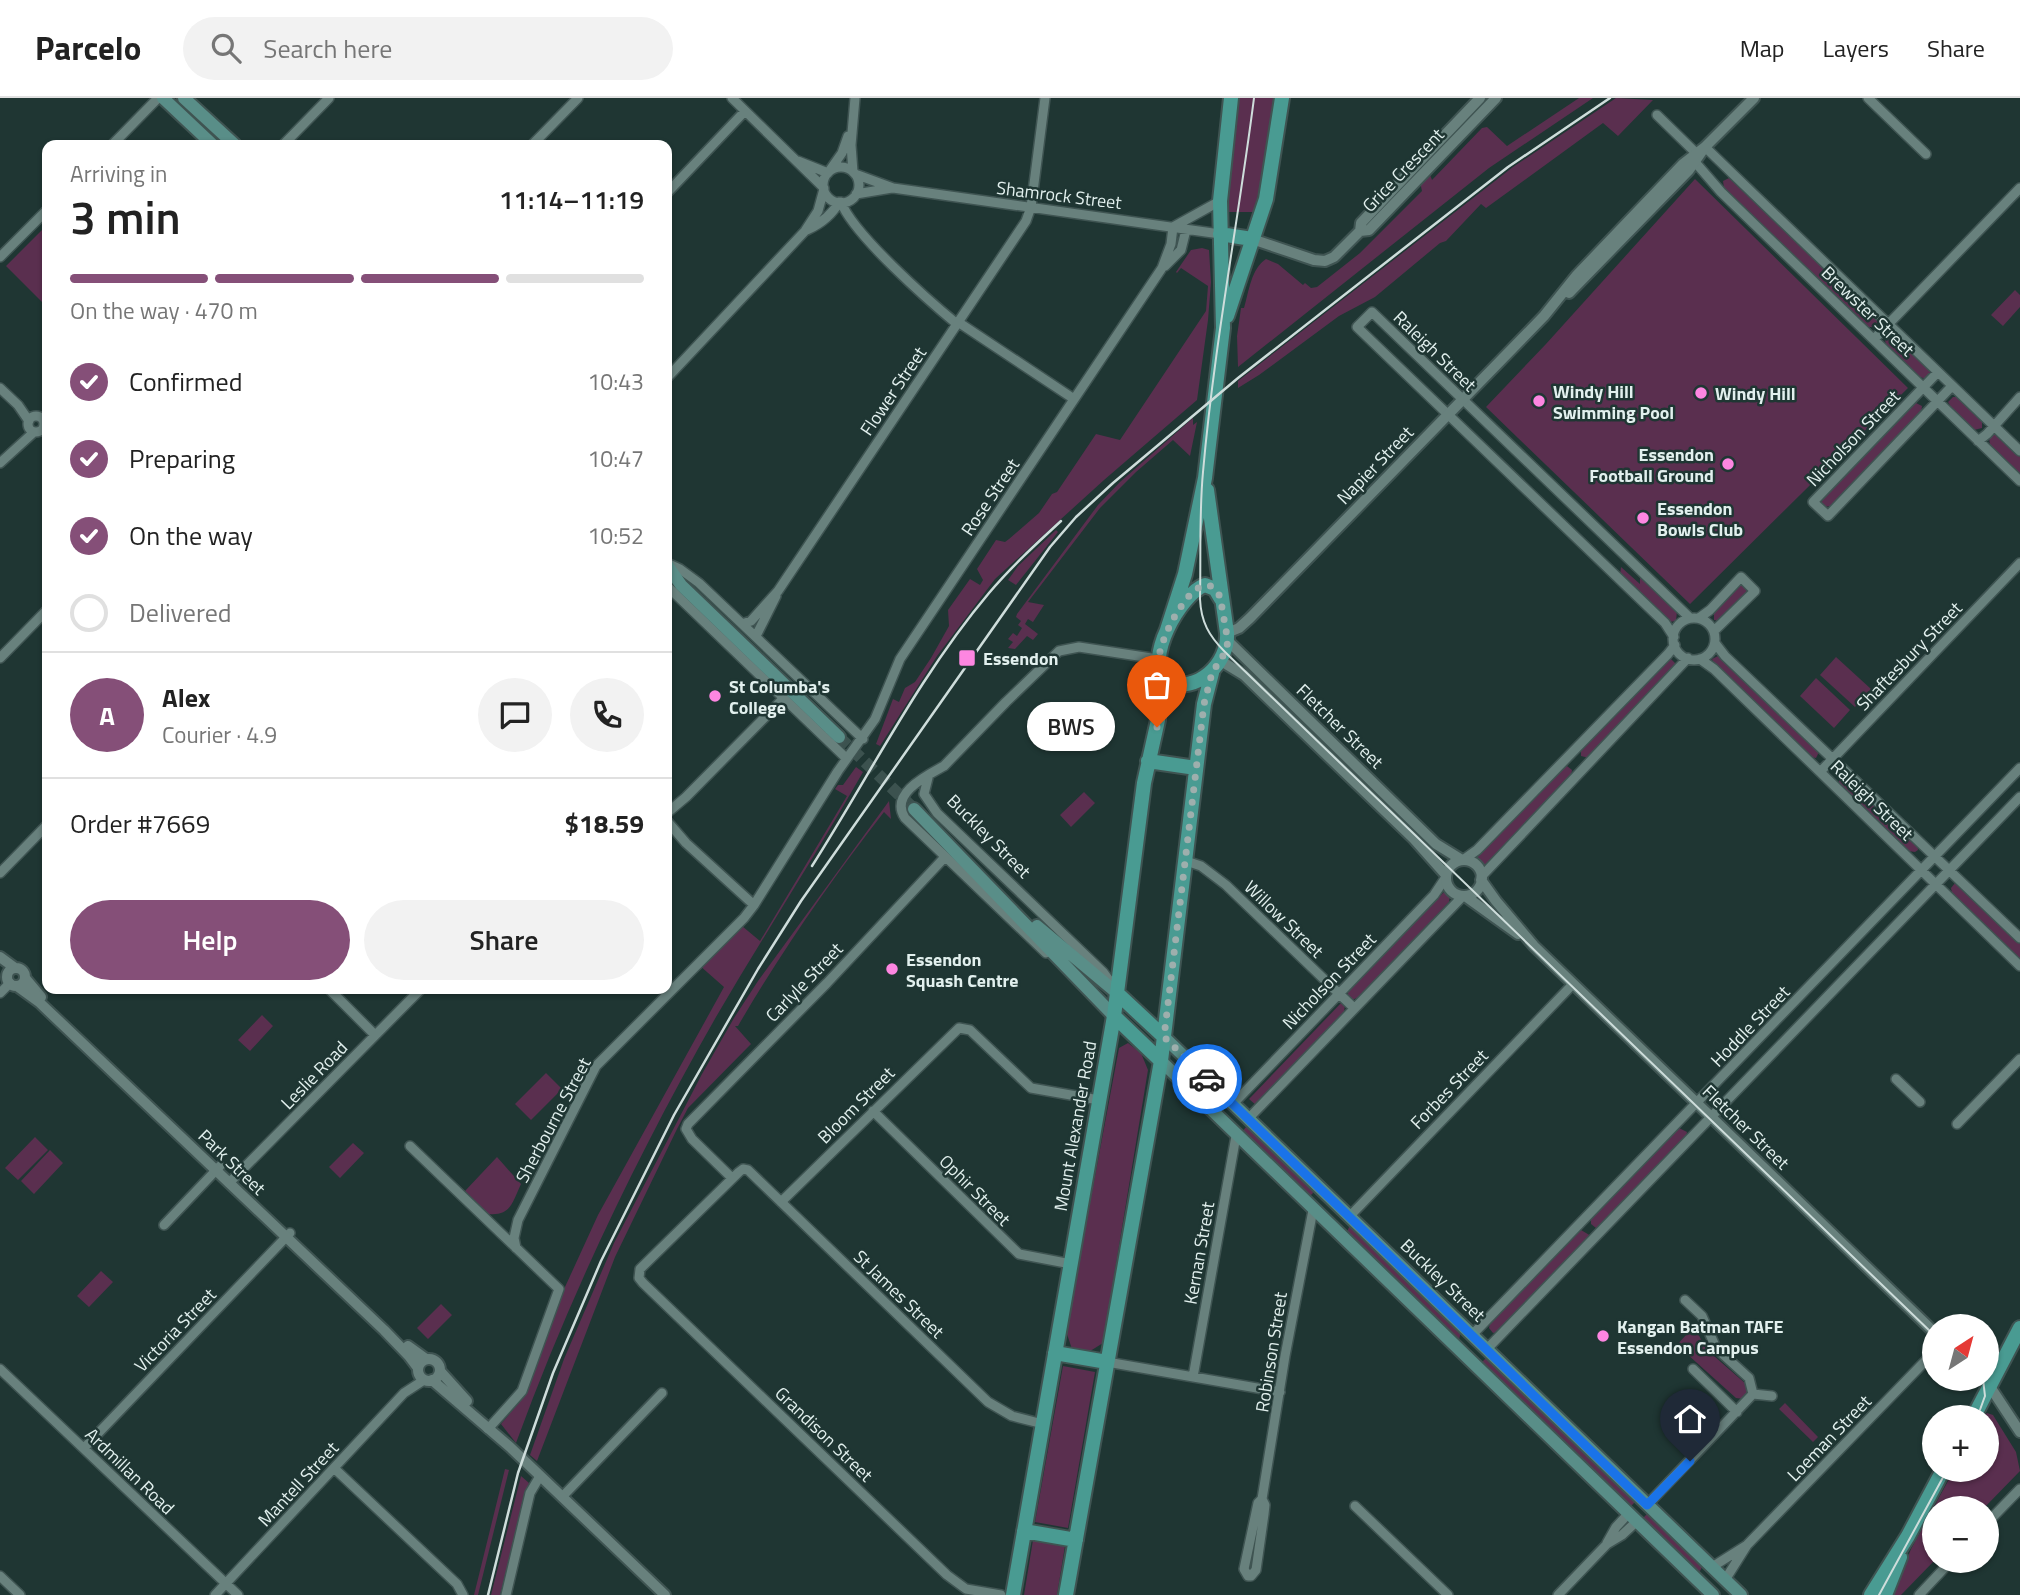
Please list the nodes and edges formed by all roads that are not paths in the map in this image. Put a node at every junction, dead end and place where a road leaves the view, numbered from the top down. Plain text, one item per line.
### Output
1 (160, 98) edge
2 (184, 98) edge
3 (329, 98) edge
4 (578, 98) edge
5 (732, 98) edge
6 (855, 98) edge
7 (1045, 98) edge
8 (1231, 98) edge
9 (1282, 98) edge
10 (1480, 98) edge
11 (1496, 98) edge
12 (1754, 98) edge
13 (1868, 98) edge
14 (745, 111) junction
15 (1474, 113) junction
16 (1657, 115) dead end
17 (851, 129) junction
18 (223, 134) junction
19 (117, 140) edge
20 (207, 140) edge
21 (218, 140) edge
22 (230, 140) edge
23 (288, 140) edge
24 (538, 140) edge
25 (1926, 154) dead end
26 (1697, 156) junction
27 (797, 160) junction
28 (829, 172) junction
29 (854, 173) junction
30 (672, 188) edge
31 (893, 188) junction
32 (2020, 188) edge
33 (824, 189) junction
34 (856, 194) junction
35 (1220, 201) junction
36 (840, 202) junction
37 (1031, 207) junction
38 (42, 215) edge
39 (1173, 227) junction
40 (1186, 230) junction
41 (805, 231) junction
42 (1220, 234) junction
43 (1252, 239) junction
44 (0, 257) edge
45 (1162, 268) junction
46 (958, 323) junction
47 (1888, 325) junction
48 (1223, 328) junction
49 (1874, 339) junction
50 (1938, 372) junction
51 (672, 373) edge
52 (1952, 386) junction
53 (1924, 387) junction
54 (0, 388) edge
55 (2020, 397) edge
56 (1074, 399) junction
57 (1463, 400) junction
58 (1938, 401) junction
59 (1448, 415) junction
60 (40, 424) edge
61 (1993, 425) junction
62 (1978, 441) junction
63 (2020, 451) edge
64 (0, 463) edge
65 (1205, 478) junction
66 (2020, 481) edge
67 (2020, 563) edge
68 (672, 567) edge
69 (672, 572) edge
70 (672, 579) edge
71 (681, 585) junction
72 (672, 591) edge
73 (778, 591) junction
74 (1222, 599) junction
75 (42, 615) edge
76 (1695, 618) junction
77 (742, 624) junction
78 (1167, 630) junction
79 (1714, 631) junction
80 (756, 636) junction
81 (1227, 637) junction
82 (1674, 641) junction
83 (1715, 643) junction
84 (0, 658) edge
85 (1688, 659) junction
86 (1700, 659) junction
87 (1158, 661) junction
88 (1217, 667) junction
89 (784, 698) junction
90 (839, 737) tunnel mouth
91 (863, 739) junction
92 (855, 750) joint
93 (1833, 757) junction
94 (846, 758) junction
95 (1148, 761) junction
96 (1196, 768) junction
97 (2020, 768) edge
98 (1820, 772) junction
99 (928, 776) junction
100 (2020, 797) edge
101 (672, 809) edge
102 (914, 809) tunnel mouth
103 (672, 827) edge
104 (42, 830) edge
105 (1934, 856) junction
106 (945, 857) junction
107 (1462, 860) junction
108 (1186, 861) junction
109 (1922, 869) junction
110 (1949, 870) junction
111 (0, 873) edge
112 (1446, 876) junction
113 (1481, 878) junction
114 (1936, 883) junction
115 (996, 892) junction
116 (1464, 896) junction
117 (754, 905) junction
118 (2020, 938) edge
119 (1534, 946) junction
120 (0, 957) edge
121 (2020, 967) edge
122 (1066, 968) junction
123 (12, 976) edge
124 (1573, 984) junction
125 (672, 990) edge
126 (0, 993) edge
127 (1117, 993) junction
128 (334, 994) edge
129 (416, 994) edge
130 (668, 994) edge
131 (1339, 994) junction
132 (1354, 1008) junction
133 (1114, 1016) junction
134 (375, 1035) junction
135 (1164, 1037) junction
136 (2020, 1059) edge
137 (1161, 1061) junction
138 (1896, 1079) dead end
139 (1099, 1100) junction
140 (1920, 1102) dead end
141 (1696, 1103) junction
142 (1233, 1104) junction
143 (873, 1111) junction
144 (1220, 1118) junction
145 (1711, 1118) junction
146 (1248, 1119) junction
147 (1958, 1124) dead end
148 (1236, 1136) junction
149 (410, 1146) dead end
150 (218, 1168) junction
151 (732, 1178) junction
152 (232, 1181) junction
153 (1327, 1195) junction
154 (781, 1202) junction
155 (1313, 1210) junction
156 (1349, 1217) junction
157 (518, 1220) junction
158 (491, 1222) junction
159 (164, 1225) dead end
160 (1335, 1231) junction
161 (288, 1235) junction
162 (516, 1248) junction
163 (1070, 1264) junction
164 (1685, 1300) dead end
165 (1922, 1320) edge
166 (2020, 1328) edge
167 (1472, 1335) junction
168 (1487, 1349) junction
169 (1460, 1351) junction
170 (1055, 1353) junction
171 (426, 1359) junction
172 (1107, 1362) junction
173 (1999, 1362) edge
174 (1922, 1364) edge
175 (0, 1369) edge
176 (1693, 1369) dead end
177 (440, 1371) junction
178 (423, 1375) junction
179 (1194, 1377) junction
180 (1993, 1391) edge
181 (1280, 1392) junction
182 (662, 1393) dead end
183 (1753, 1394) junction
184 (1772, 1396) dead end
185 (1737, 1412) junction
186 (1043, 1424) junction
187 (490, 1427) junction
188 (2020, 1433) edge
189 (84, 1448) junction
190 (335, 1469) junction
191 (540, 1476) junction
192 (1937, 1482) edge
193 (2020, 1489) edge
194 (562, 1497) junction
195 (1262, 1499) junction
196 (1647, 1505) junction
197 (1355, 1506) dead end
198 (1999, 1511) edge
199 (1632, 1518) junction
200 (1024, 1531) junction
201 (1908, 1536) junction
202 (1076, 1540) junction
203 (1747, 1545) junction
204 (1712, 1567) junction
205 (1940, 1573) edge
206 (0, 1576) edge
207 (1725, 1580) junction
208 (1698, 1581) junction
209 (226, 1584) junction
210 (1712, 1594) edge
211 (20, 1595) edge
212 (215, 1595) edge
213 (238, 1595) edge
214 (463, 1595) edge
215 (506, 1595) edge
216 (665, 1595) edge
217 (1001, 1595) edge
218 (1013, 1595) edge
219 (1066, 1595) edge
220 (1448, 1595) edge
221 (1558, 1595) edge
222 (1741, 1595) edge
223 (1871, 1595) edge
224 (1885, 1595) edge
225 (1919, 1595) edge

1 - 19 street
1 - 20 main road
2 - 18 main road
3 - 23 street
4 - 24 street
5 - 14 street
6 - 17 street
7 - 37 street
8 - 35 main road
9 - 43 main road
10 - 15 street, Grice Crescent
11 - 15 street, Grice Crescent
12 - 26 street, Napier Street
13 - 25 street
14 - 27 street
14 - 30 street
15 - 43 street, Grice Crescent
16 - 26 street, Brewster Street
17 - 28 street
17 - 29 street
18 - 21 main road
18 - 22 main road
26 - 47 street, Brewster Street
26 - 49 street, Brewster Street
26 - 57 street, Napier Street
27 - 28 street
27 - 33 street
28 - 29 street
28 - 33 street
29 - 31 street, Shamrock Street
29 - 34 street
31 - 34 street, Shamrock Street
31 - 37 street, Shamrock Street
32 - 47 street
33 - 36 street
33 - 41 street
34 - 36 street
35 - 39 street
35 - 42 main road
36 - 41 street
36 - 46 street
37 - 39 street, Shamrock Street
37 - 46 street, Flower Street
38 - 44 street
39 - 40 street, Shamrock Street
39 - 45 street, Rose Street
40 - 42 street, Shamrock Street
40 - 45 street, Rose Street
41 - 51 street
42 - 43 main road
42 - 48 main road
43 - 48 main road
45 - 56 street, Rose Street
46 - 56 street
46 - 73 street, Flower Street
47 - 49 street
47 - 50 street, Brewster Street
48 - 65 main road
49 - 53 street, Brewster Street
50 - 52 street, Brewster Street
50 - 53 street, Nicholson Street
52 - 58 street, Nicholson Street
52 - 61 street, Brewster Street
53 - 58 street, Brewster Street
53 - 58 street, Nicholson Street
54 - 60 street
55 - 61 street
56 - 91 street, Rose Street
57 - 59 street, Napier Street
57 - 59 street, Raleigh Street
57 - 76 street, Raleigh Street
58 - 62 street, Brewster Street
59 - 81 street, Napier Street
59 - 82 street, Raleigh Street
60 - 64 street
61 - 62 street
61 - 63 street, Brewster Street
62 - 66 street, Brewster Street
65 - 74 main road
65 - 78 main road
67 - 93 street, Shaftesbury Street
68 - 77 street
69 - 71 main road
70 - 71 main road
71 - 90 main road
72 - 89 street
73 - 77 street, Flower Street
73 - 80 street, Flower Street
74 - 78 main road
74 - 81 main road
75 - 84 street
76 - 79 street
76 - 79 street
76 - 82 street
77 - 80 street
78 - 87 main road, Mount Alexander Road
79 - 83 street
80 - 91 street
81 - 88 main road
81 - 107 street, Fletcher Street
82 - 85 street
82 - 107 street
83 - 86 street
83 - 93 street, Raleigh Street
85 - 86 street
85 - 113 street
86 - 98 street, Raleigh Street
87 - 88 main road
87 - 95 main road, Mount Alexander Road
87 - 99 street
88 - 96 main road
88 - 112 street, Fletcher Street
89 - 94 street
89 - 101 street
91 - 92 street, Rose Street
92 - 94 street, Sherbourne Street
93 - 98 street, Shaftesbury Street
93 - 105 street, Raleigh Street
94 - 117 street, Sherbourne Street
95 - 96 main road
95 - 127 main road, Mount Alexander Road
96 - 108 main road
97 - 105 street, Hoddle Street
98 - 109 street, Raleigh Street
99 - 106 street, Buckley Street
99 - 127 street, Buckley Street
100 - 110 street, Hoddle Street
102 - 115 main road, Buckley Street
103 - 117 street
104 - 111 street
105 - 109 street, Hoddle Street
105 - 110 street, Raleigh Street
106 - 122 street, Buckley Street
106 - 151 street, Carlyle Street
107 - 112 street
107 - 113 street
108 - 131 street, Willow Street
108 - 135 main road
109 - 114 street, Raleigh Street
109 - 141 street, Hoddle Street
110 - 114 street, Hoddle Street
110 - 118 street, Raleigh Street
112 - 116 street
112 - 131 street, Nicholson Street
113 - 116 street
113 - 119 street, Fletcher Street
114 - 121 street, Raleigh Street
114 - 145 street, Hoddle Street
115 - 122 main road, Buckley Street
115 - 127 main road, Buckley Street
116 - 119 street, Fletcher Street
116 - 132 street, Nicholson Street
117 - 125 street, Sherbourne Street
119 - 124 street, Fletcher Street
120 - 123 street, Park Street
122 - 133 main road, Buckley Street
123 - 126 street
123 - 150 street, Park Street
124 - 141 street, Fletcher Street
124 - 156 street, Forbes Street
127 - 133 main road, Mount Alexander Road
127 - 135 main road, Buckley Street
128 - 134 street
129 - 134 street, Leslie Road
130 - 157 street, Sherbourne Street
131 - 132 street, Willow Street
131 - 142 street, Nicholson Street
132 - 146 street, Nicholson Street
133 - 137 main road, Buckley Street
133 - 139 main road, Mount Alexander Road
134 - 152 street, Leslie Road
135 - 137 main road
135 - 142 main road, Buckley Street
136 - 147 street
137 - 144 main road, Buckley Street
137 - 172 main road
138 - 140 street
139 - 143 street, Bloom Street
139 - 163 main road, Mount Alexander Road
141 - 145 street, Fletcher Street
141 - 167 street, Hoddle Street
142 - 144 main road
142 - 146 main road, Buckley Street
143 - 154 street, Bloom Street
143 - 163 street, Ophir Street
144 - 148 main road, Buckley Street
145 - 165 street, Fletcher Street
145 - 168 street, Hoddle Street
146 - 148 main road
146 - 153 main road, Buckley Street
148 - 155 main road, Buckley Street
148 - 179 street, Kernan Street
149 - 158 street
150 - 152 street, Park Street
150 - 159 street
151 - 154 street, St James Street
151 - 217 street, Grandison Street
152 - 161 street, Park Street
153 - 155 main road
153 - 156 main road, Buckley Street
154 - 186 street, St James Street
155 - 160 main road, Buckley Street
155 - 181 street, Robinson Street
156 - 160 main road
156 - 167 main road, Buckley Street
157 - 158 street
157 - 162 street, Sherbourne Street
158 - 162 street
160 - 169 main road, Buckley Street
161 - 171 street, Park Street
161 - 178 street, Park Street
161 - 189 street, Victoria Street
162 - 187 street
163 - 170 main road, Mount Alexander Road
164 - 183 street
166 - 173 main road
167 - 168 main road, Buckley Street
167 - 169 main road
168 - 169 main road
168 - 196 main road, Buckley Street
169 - 199 main road, Buckley Street
170 - 172 main road
170 - 186 main road, Mount Alexander Road
171 - 177 street
171 - 178 street
172 - 179 street
172 - 202 main road
174 - 203 street, Loeman Street
175 - 189 street, Ardmillan Road
176 - 185 street
177 - 178 street
177 - 187 street, Park Street
178 - 187 street, Park Street
178 - 190 street, Mantell Street
179 - 181 street
180 - 188 street
181 - 195 street, Robinson Street
182 - 194 street
183 - 184 street
183 - 185 street
185 - 196 street
186 - 200 main road, Mount Alexander Road
187 - 191 street, Park Street
189 - 209 street, Ardmillan Road
190 - 209 street, Mantell Street
190 - 214 street
191 - 194 street, Park Street
191 - 215 street
192 - 201 main road
193 - 198 street
194 - 216 street, Park Street
195 - 195 street, Robinson Street
196 - 199 main road
196 - 204 main road, Buckley Street
197 - 220 street
199 - 208 main road, Buckley Street
199 - 221 street
200 - 202 main road
200 - 218 main road, Mount Alexander Road
201 - 223 main road
201 - 224 main road
202 - 219 main road
203 - 204 street, Loeman Street
203 - 207 street, Loeman Street
204 - 207 main road, Buckley Street
204 - 208 main road
205 - 225 street
206 - 211 street
207 - 210 main road
207 - 222 main road, Buckley Street
208 - 210 main road, Buckley Street
209 - 212 street, Mantell Street
209 - 213 street, Ardmillan Road

